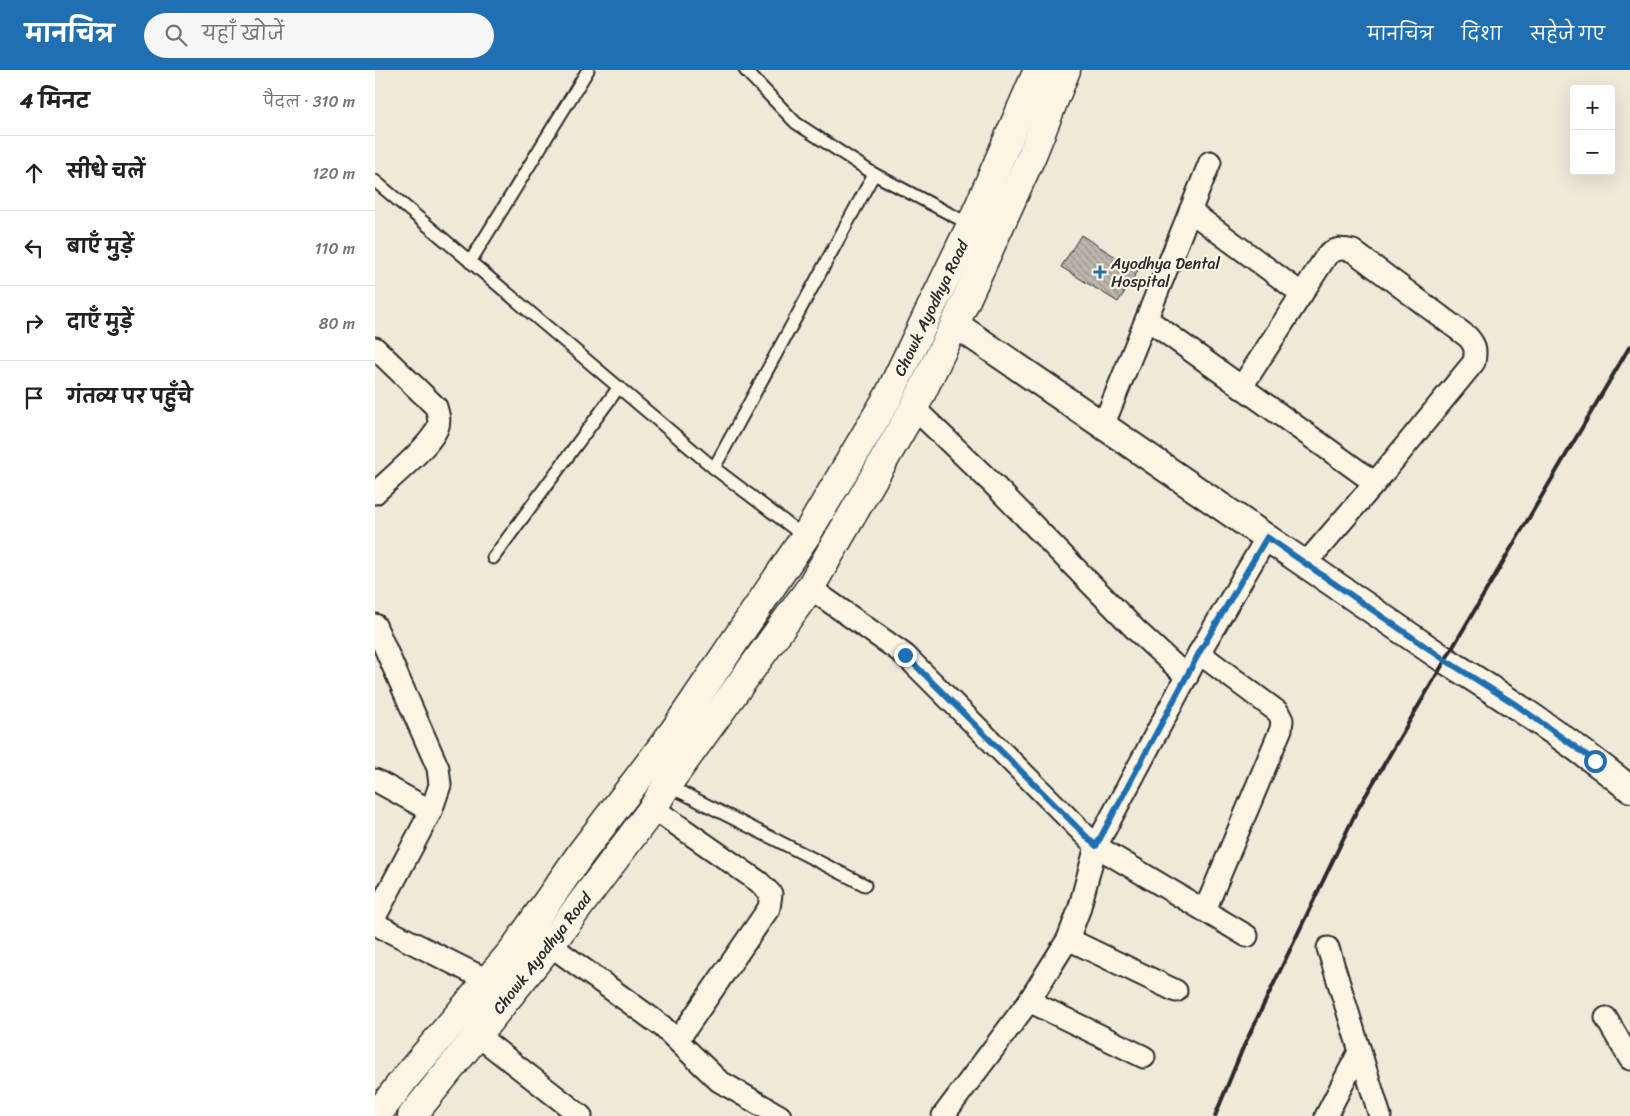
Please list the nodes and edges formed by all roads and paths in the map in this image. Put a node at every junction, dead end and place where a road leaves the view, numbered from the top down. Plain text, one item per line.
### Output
1 (588, 70) edge
2 (745, 70) edge
3 (1039, 70) edge
4 (1066, 70) edge
5 (1210, 162) dead end
6 (874, 174) junction
7 (375, 181) edge
8 (1191, 211) junction
9 (971, 226) junction
10 (471, 262) junction
11 (1302, 294) junction
12 (1147, 319) junction
13 (955, 324) junction
14 (375, 348) edge
15 (619, 387) junction
16 (1241, 388) junction
17 (914, 408) junction
18 (1103, 426) junction
19 (714, 468) junction
20 (1375, 483) junction
21 (375, 493) edge
22 (805, 537) junction
23 (1267, 537) junction
24 (493, 558) dead end
25 (1306, 563) junction
26 (810, 588) junction
27 (375, 625) edge
28 (1199, 653) junction
29 (1187, 677) junction
30 (375, 780) edge
31 (1630, 790) edge
32 (660, 797) junction
33 (431, 811) junction
34 (1096, 846) junction
35 (865, 885) dead end
36 (1205, 910) junction
37 (375, 917) edge
38 (375, 924) edge
39 (1247, 936) dead end
40 (1067, 938) junction
41 (550, 945) junction
42 (1328, 948) dead end
43 (487, 981) junction
44 (1176, 991) dead end
45 (512, 993) junction
46 (1029, 1001) junction
47 (1606, 1018) dead end
48 (477, 1035) junction
49 (678, 1040) junction
50 (1360, 1050) junction
51 (1143, 1057) dead end
52 (1630, 1059) edge
53 (376, 1116) edge
54 (412, 1116) edge
55 (581, 1116) edge
56 (780, 1116) edge
57 (943, 1116) edge
58 (1326, 1116) edge
59 (1380, 1116) edge

1 - 10 lane
2 - 6 lane
3 - 9 main road, Chowk Ayodhya Road
4 - 13 main road, Chowk Ayodhya Road
5 - 8 street
6 - 9 lane
6 - 19 lane
7 - 10 lane
8 - 11 street
8 - 12 street
9 - 22 main road, Chowk Ayodhya Road
10 - 15 lane
11 - 16 street
11 - 20 street
12 - 16 street
12 - 18 street
13 - 17 main road, Chowk Ayodhya Road
13 - 18 street
14 - 21 street
15 - 19 lane
15 - 24 lane
16 - 20 street
17 - 26 main road, Chowk Ayodhya Road
17 - 29 street
18 - 23 street
19 - 22 lane
20 - 25 street
22 - 43 main road, Chowk Ayodhya Road
23 - 25 street
23 - 28 street
25 - 31 street
26 - 32 main road, Chowk Ayodhya Road
26 - 34 street
27 - 33 street
28 - 29 street
28 - 36 street
29 - 34 street
30 - 33 street
32 - 35 lane
32 - 41 main road, Chowk Ayodhya Road
32 - 49 street
33 - 37 street
34 - 36 street
34 - 40 street
36 - 39 street
38 - 43 street
40 - 44 street
40 - 46 street
41 - 45 main road, Chowk Ayodhya Road
41 - 49 street
42 - 50 street
43 - 45 street
43 - 53 main road, Chowk Ayodhya Road
45 - 48 main road, Chowk Ayodhya Road
46 - 51 street
46 - 57 street
47 - 52 street
48 - 54 main road, Chowk Ayodhya Road
48 - 55 street
49 - 56 street
50 - 58 street
50 - 59 street

